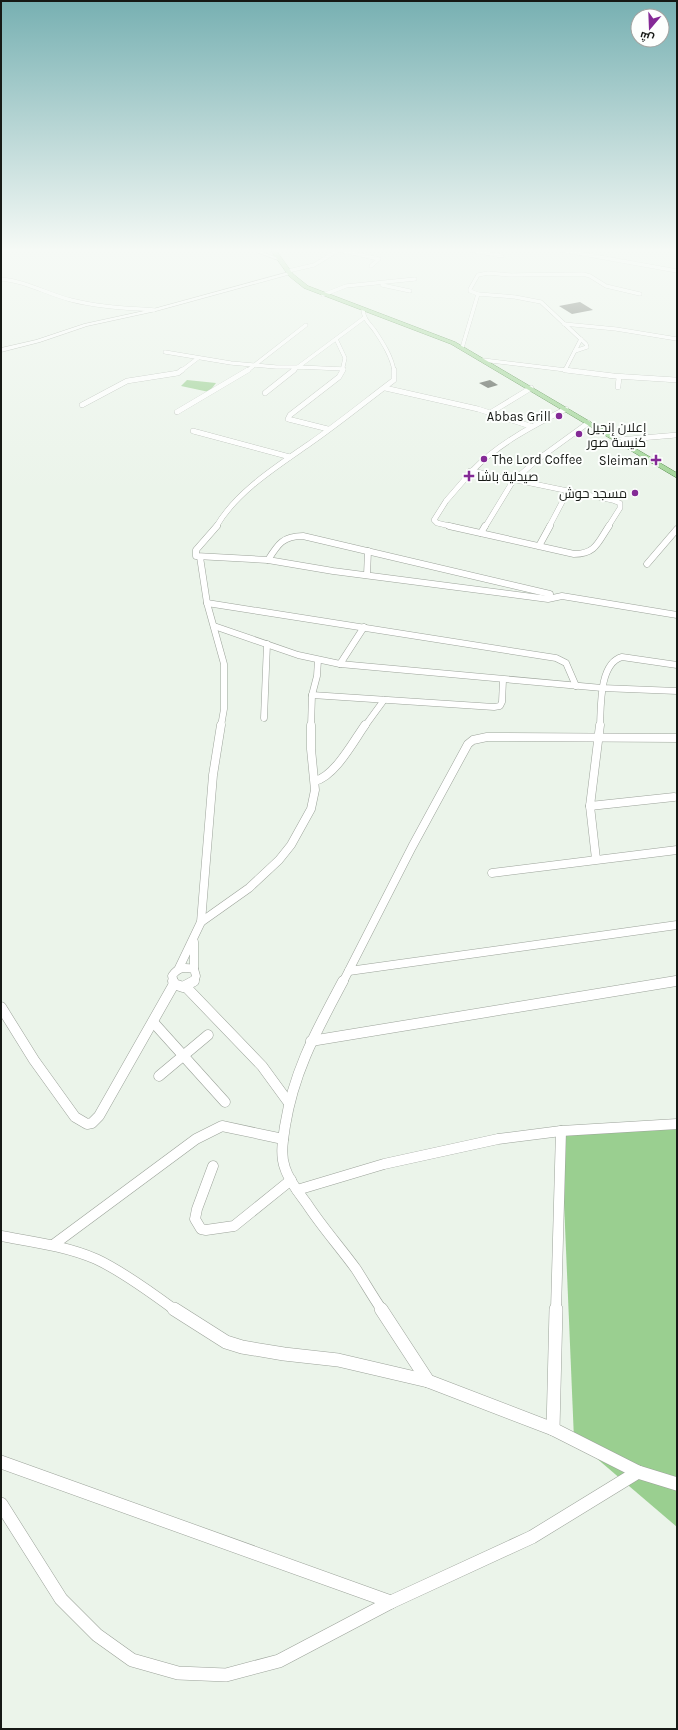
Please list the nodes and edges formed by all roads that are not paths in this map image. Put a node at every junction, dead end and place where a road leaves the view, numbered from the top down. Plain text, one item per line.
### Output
1 (72, 330) edge
2 (300, 330) edge
3 (348, 330) edge
4 (374, 330) edge
5 (419, 330) edge
6 (467, 330) edge
7 (570, 330) edge
8 (614, 330) edge
9 (336, 339) junction
10 (581, 339) junction
11 (677, 339) edge
12 (462, 348) junction
13 (1, 350) edge
14 (575, 351) junction
15 (165, 352) dead end
16 (198, 358) junction
17 (483, 360) junction
18 (255, 366) junction
19 (298, 367) junction
20 (344, 369) junction
21 (565, 370) junction
22 (619, 377) junction
23 (677, 380) edge
24 (618, 387) dead end
25 (385, 388) junction
26 (531, 388) junction
27 (265, 393) dead end
28 (82, 405) dead end
29 (566, 409) junction
30 (177, 412) dead end
31 (490, 413) junction
32 (588, 423) junction
33 (530, 426) junction
34 (328, 430) junction
35 (193, 431) dead end
36 (677, 434) edge
37 (617, 440) junction
38 (290, 457) junction
39 (470, 471) junction
40 (677, 476) edge
41 (513, 480) junction
42 (568, 491) junction
43 (677, 529) edge
44 (481, 534) junction
45 (539, 546) junction
46 (368, 550) junction
47 (200, 557) junction
48 (268, 560) junction
49 (647, 564) dead end
50 (367, 575) junction
51 (512, 585) junction
52 (518, 595) junction
53 (562, 596) junction
54 (207, 603) junction
55 (677, 615) edge
56 (214, 626) junction
57 (364, 627) junction
58 (267, 644) junction
59 (318, 660) junction
60 (340, 664) junction
61 (677, 665) edge
62 (503, 680) junction
63 (576, 686) junction
64 (602, 688) junction
65 (677, 691) edge
66 (312, 696) junction
67 (384, 700) junction
68 (264, 718) dead end
69 (599, 738) junction
70 (677, 738) edge
71 (315, 780) junction
72 (674, 797) dead end
73 (590, 806) junction
74 (677, 850) edge
75 (596, 859) junction
76 (492, 873) dead end
77 (201, 922) junction
78 (677, 925) edge
79 (194, 939) junction
80 (179, 968) junction
81 (194, 970) junction
82 (349, 971) junction
83 (677, 981) edge
84 (174, 984) junction
85 (186, 987) junction
86 (1, 1006) edge
87 (153, 1022) junction
88 (208, 1035) dead end
89 (311, 1041) junction
90 (183, 1056) junction
91 (159, 1076) dead end
92 (225, 1102) dead end
93 (289, 1103) junction
94 (677, 1124) edge
95 (561, 1132) junction
96 (283, 1139) junction
97 (213, 1166) dead end
98 (291, 1180) junction
99 (297, 1190) junction
100 (1, 1236) edge
101 (53, 1244) junction
102 (428, 1380) junction
103 (553, 1429) junction
104 (1, 1462) edge
105 (638, 1472) junction
106 (677, 1484) edge
107 (1, 1504) edge
108 (391, 1602) junction

1 - 13 street
2 - 18 street
3 - 9 street
4 - 25 street
5 - 12 main road
6 - 12 street
7 - 10 street
8 - 11 street
9 - 19 street
9 - 20 street
10 - 14 street
10 - 14 street
12 - 17 main road
14 - 21 street
15 - 16 street
16 - 18 street
16 - 28 street
17 - 21 street
17 - 26 main road
18 - 19 street
18 - 30 street
19 - 20 street
19 - 27 street
20 - 34 street
21 - 22 street
22 - 23 street
22 - 24 street
25 - 31 street
25 - 34 street
26 - 29 main road
26 - 31 street
29 - 32 main road
29 - 33 street
31 - 33 street
32 - 37 main road
32 - 41 street
33 - 39 street
34 - 38 street
35 - 38 street
36 - 37 street
37 - 40 main road
38 - 47 street
39 - 41 street
39 - 44 street
41 - 42 street
41 - 44 street
42 - 45 street
42 - 45 street
43 - 49 street
44 - 45 street
46 - 48 street
46 - 50 street
46 - 51 street
47 - 48 street
47 - 54 street
48 - 50 street
50 - 52 street
51 - 52 street
51 - 53 street
52 - 53 street
53 - 55 street
54 - 56 street
54 - 57 street
56 - 58 street
56 - 77 street
57 - 60 street
57 - 63 street
58 - 59 street
58 - 68 street
59 - 60 street
59 - 66 street
60 - 62 street
61 - 64 street
62 - 63 street
62 - 67 street
63 - 64 street
64 - 65 street
64 - 69 street
66 - 67 street
66 - 71 street
67 - 71 street
69 - 70 street
69 - 73 street
69 - 82 street
71 - 77 street
72 - 73 street
73 - 75 street
74 - 75 street
75 - 76 street
77 - 79 street
78 - 82 street
79 - 80 street
79 - 81 street
80 - 81 street
80 - 84 street
81 - 85 street
82 - 89 street
83 - 89 street
84 - 85 street
84 - 87 street
85 - 93 street
86 - 87 street
87 - 90 street
88 - 90 street
89 - 93 street
90 - 91 street
90 - 92 street
93 - 96 street
94 - 95 street
95 - 99 street
95 - 103 street
96 - 98 street
96 - 101 street
97 - 98 street
98 - 99 street
99 - 102 street
100 - 101 street
101 - 102 street
102 - 103 street
103 - 105 street
104 - 108 street
105 - 106 street
105 - 108 street
107 - 108 street

